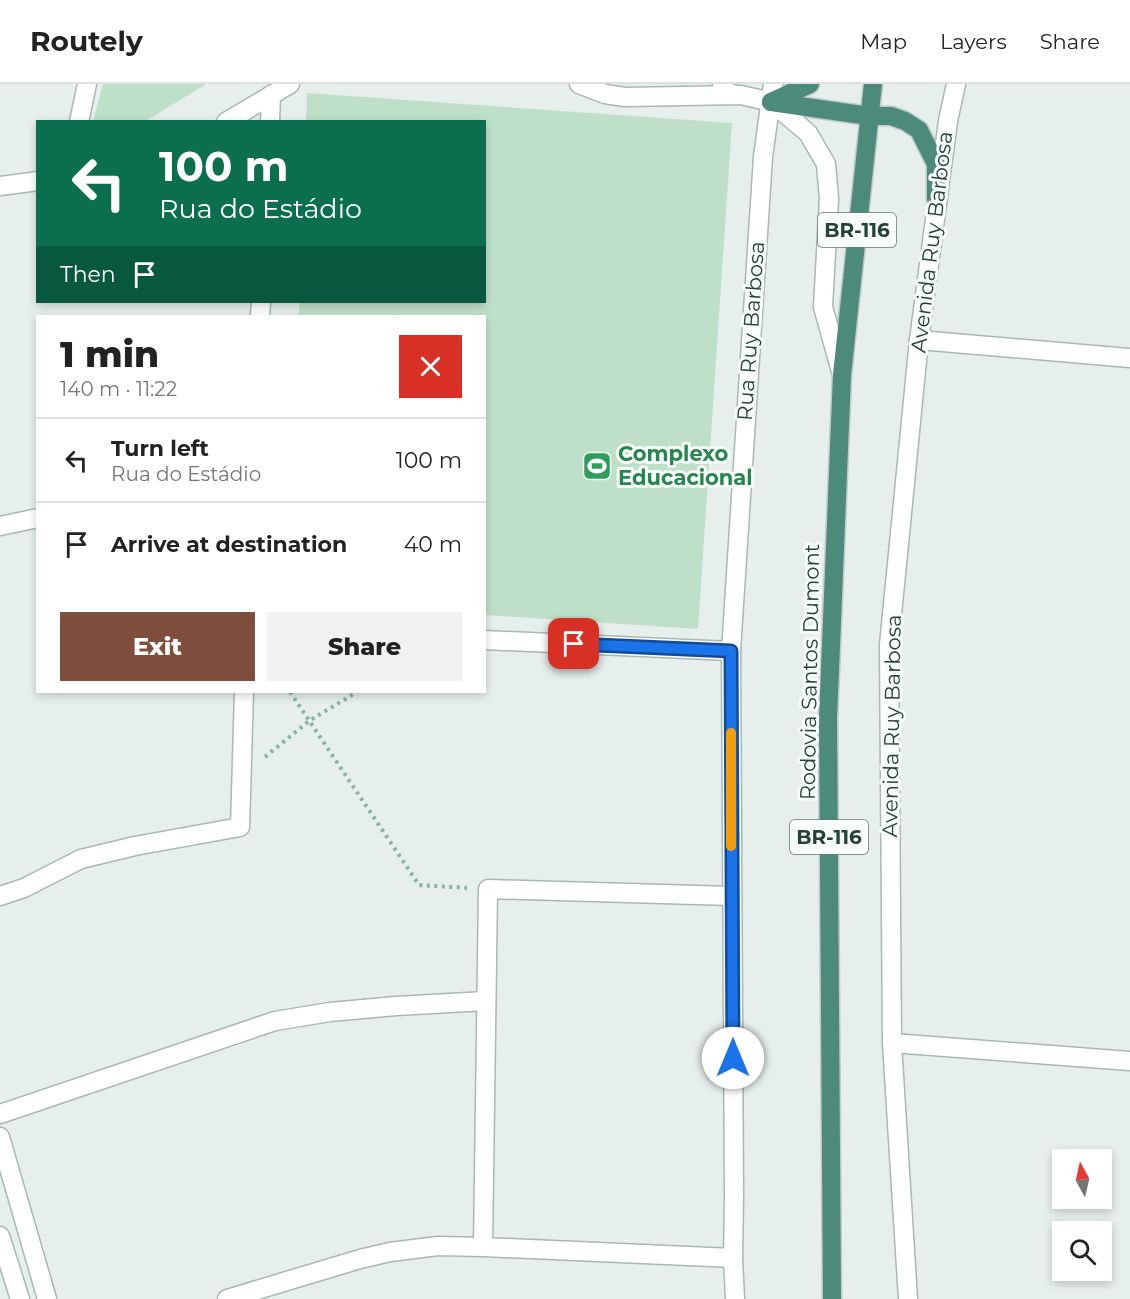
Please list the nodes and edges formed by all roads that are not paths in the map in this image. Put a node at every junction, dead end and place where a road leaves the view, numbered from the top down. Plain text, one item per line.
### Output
1 (87, 84) edge
2 (290, 84) edge
3 (579, 84) edge
4 (718, 84) edge
5 (810, 84) edge
6 (873, 84) edge
7 (956, 84) edge
8 (772, 93) edge
9 (271, 95) junction
10 (741, 95) junction
11 (869, 116) junction
12 (79, 120) edge
13 (229, 120) edge
14 (270, 120) edge
15 (36, 181) edge
16 (0, 186) edge
17 (936, 199) junction
18 (919, 340) junction
19 (1130, 358) edge
20 (842, 375) junction
21 (36, 518) edge
22 (0, 526) edge
23 (486, 640) edge
24 (731, 651) junction
25 (244, 693) edge
26 (0, 896) edge
27 (731, 896) junction
28 (486, 1001) junction
29 (892, 1043) junction
30 (1130, 1062) edge
31 (0, 1114) edge
32 (0, 1137) edge
33 (0, 1236) edge
34 (483, 1247) junction
35 (733, 1258) junction
36 (20, 1299) edge
37 (47, 1299) edge
38 (228, 1299) edge
39 (735, 1299) edge
40 (832, 1299) edge
41 (908, 1299) edge

1 - 12 street
2 - 9 street
3 - 10 street
4 - 10 lane
5 - 8 highway
6 - 11 highway, Rodovia Santos Dumont / BR-116
7 - 17 street, Avenida Ruy Barbosa
8 - 10 street
8 - 11 highway
8 - 20 street
8 - 24 street, Rua Ruy Barbosa
9 - 13 street
9 - 14 street
11 - 17 highway
11 - 20 highway, Rodovia Santos Dumont / BR-116
15 - 16 street
17 - 18 street, Avenida Ruy Barbosa
18 - 19 street
18 - 29 street, Avenida Ruy Barbosa
20 - 40 highway, Rodovia Santos Dumont / BR-116
21 - 22 street
23 - 24 street
24 - 27 street, Rua Ruy Barbosa
25 - 26 street
27 - 28 street
27 - 35 street, Rua Ruy Barbosa
28 - 31 street
28 - 34 street
29 - 30 street
29 - 41 street, Avenida Ruy Barbosa
32 - 37 street
33 - 36 street
34 - 35 street
34 - 38 street
35 - 39 street, Rua Ruy Barbosa

